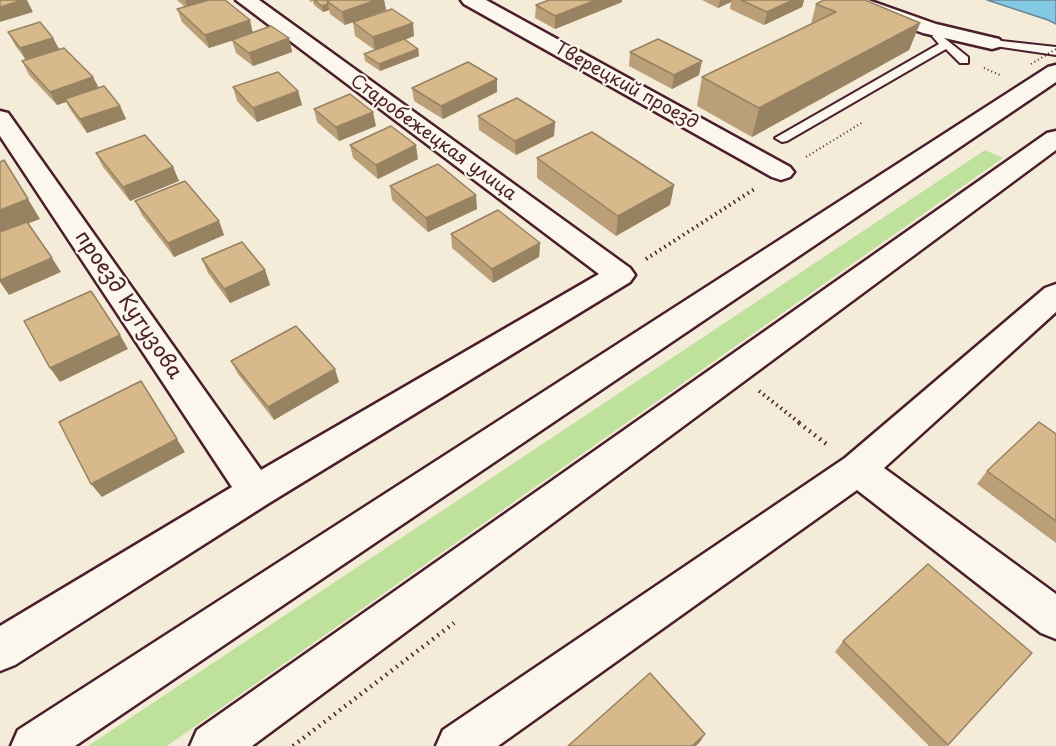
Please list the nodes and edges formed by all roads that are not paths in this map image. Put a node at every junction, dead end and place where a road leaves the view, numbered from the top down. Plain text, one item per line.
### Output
1 (246, 0) edge
2 (471, 0) edge
3 (849, 0) edge
4 (930, 29) junction
5 (992, 43) joint
6 (946, 44) junction
7 (1056, 50) edge
8 (964, 60) dead end
9 (1043, 68) edge
10 (0, 118) edge
11 (782, 138) dead end
12 (1056, 138) edge
13 (782, 172) dead end
14 (1056, 296) edge
15 (858, 469) junction
16 (256, 492) junction
17 (1056, 619) edge
18 (0, 650) edge
19 (34, 746) edge
20 (213, 746) edge
21 (459, 746) edge

1 - 16 street, Старобежецкая улица
2 - 13 street, Тверецкий проезд
3 - 4 street
4 - 5 street
4 - 6 lane
5 - 7 lane
6 - 8 lane
6 - 11 lane
9 - 19 street
10 - 16 street, проезд Кутузова
12 - 20 street
14 - 15 street
15 - 17 street
15 - 21 street
16 - 18 street

